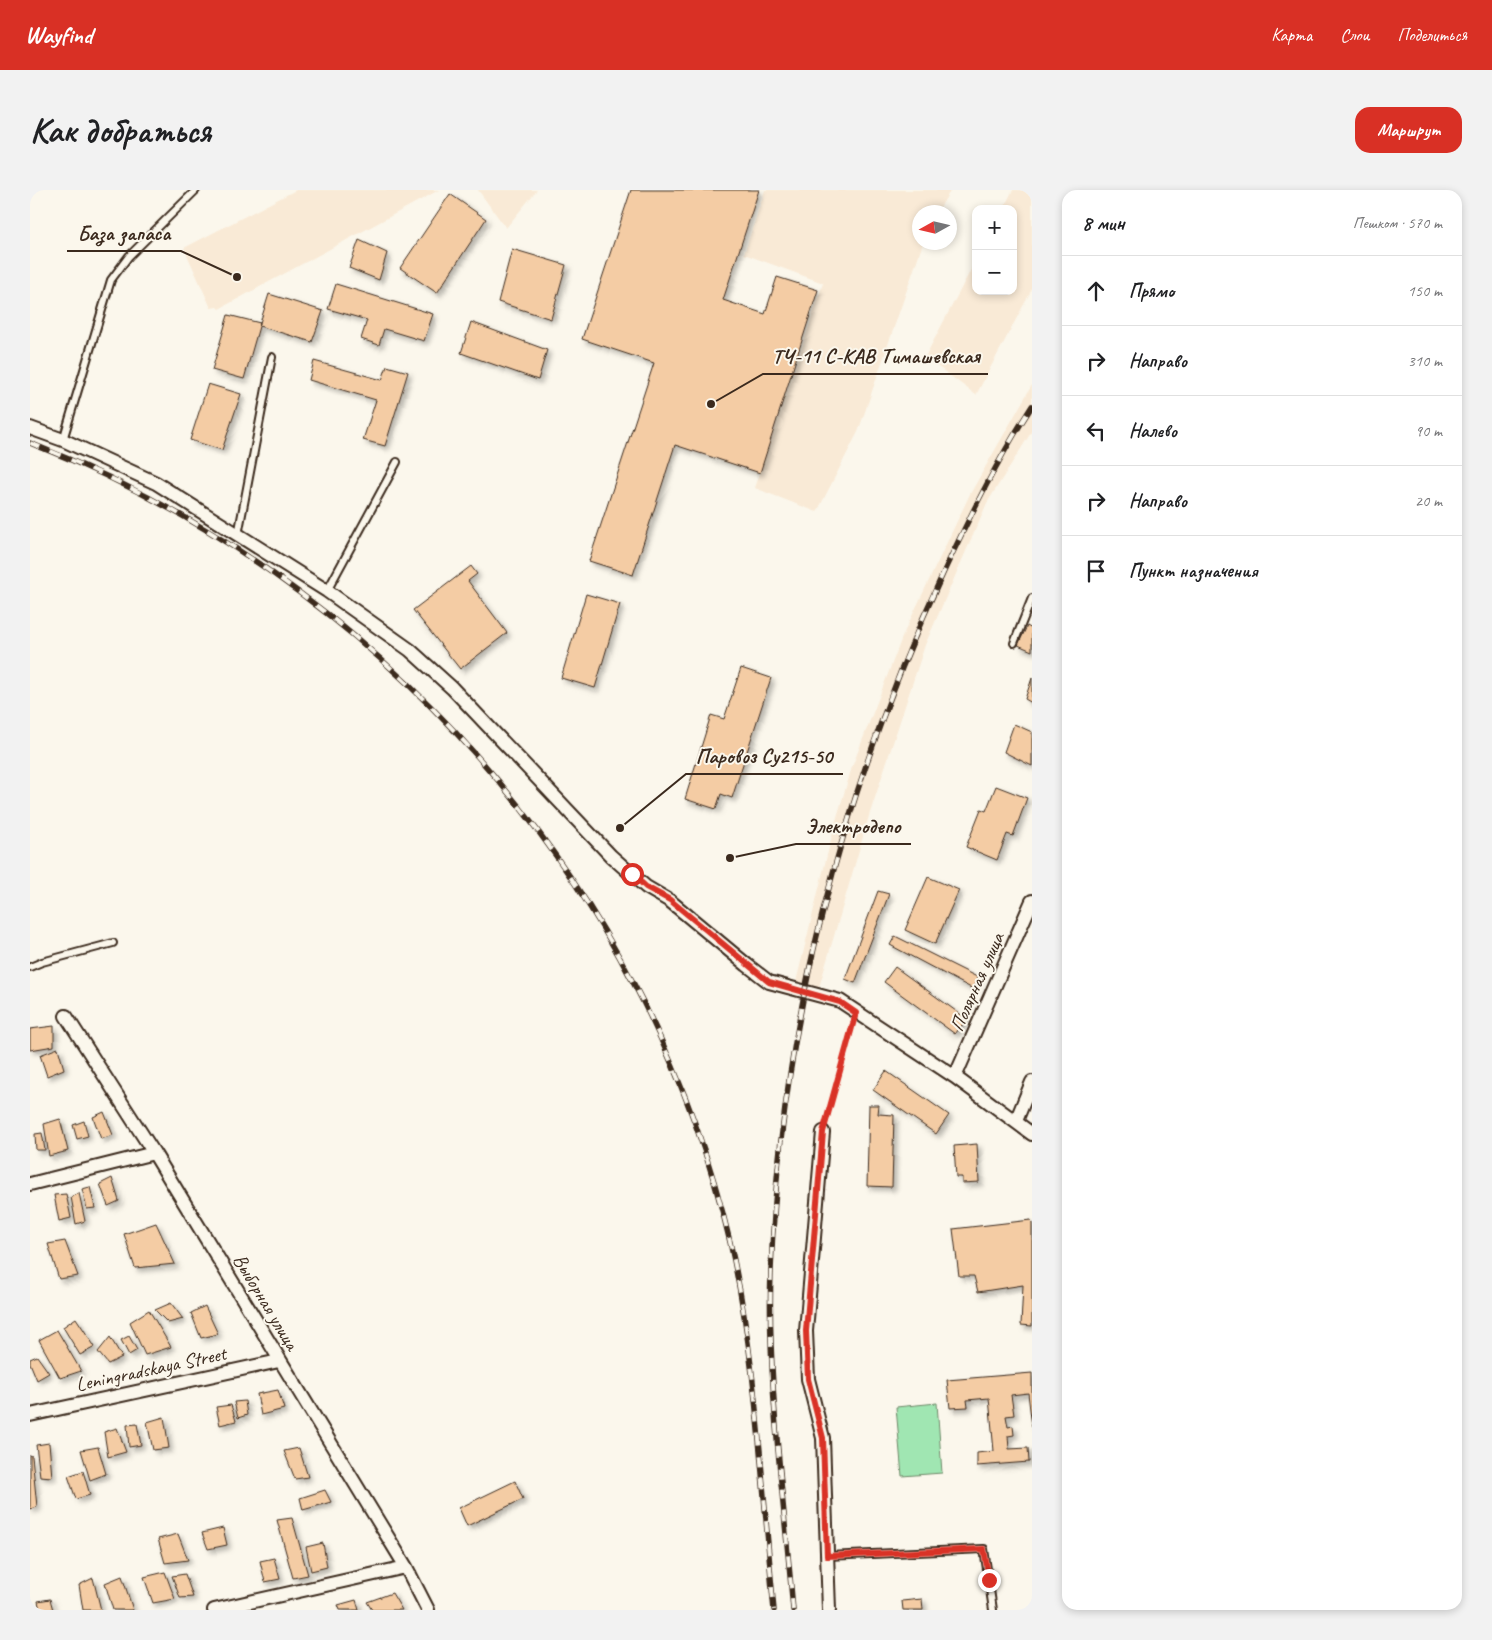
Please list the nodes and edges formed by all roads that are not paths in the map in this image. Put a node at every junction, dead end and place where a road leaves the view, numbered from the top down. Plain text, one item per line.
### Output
1 (196, 190) edge
2 (272, 357) dead end
3 (30, 428) edge
4 (63, 440) junction
5 (397, 462) dead end
6 (238, 536) junction
7 (327, 591) junction
8 (1032, 598) edge
9 (1014, 643) dead end
10 (1032, 901) edge
11 (113, 943) dead end
12 (30, 967) edge
13 (66, 1016) dead end
14 (955, 1077) junction
15 (1032, 1082) edge
16 (1016, 1121) junction
17 (823, 1132) road end
18 (1032, 1134) edge
19 (154, 1153) junction
20 (30, 1184) edge
21 (279, 1361) junction
22 (30, 1414) edge
23 (827, 1556) junction
24 (406, 1567) junction
25 (214, 1610) edge
26 (428, 1610) edge
27 (829, 1610) edge
28 (993, 1610) edge

1 - 4 lane
2 - 6 lane
3 - 4 street
4 - 6 street
5 - 7 lane
6 - 7 street
7 - 14 street
8 - 9 lane
10 - 14 street, Полярная улица
11 - 12 lane
13 - 19 street, Выборная улица
14 - 16 street
15 - 16 street
16 - 18 street
17 - 23 street
19 - 20 street
19 - 21 street, Выборная улица
21 - 22 street, Leningradskaya Street
21 - 24 street, Выборная улица
23 - 27 street
23 - 28 lane
24 - 25 street
24 - 26 street, Выборная улица

